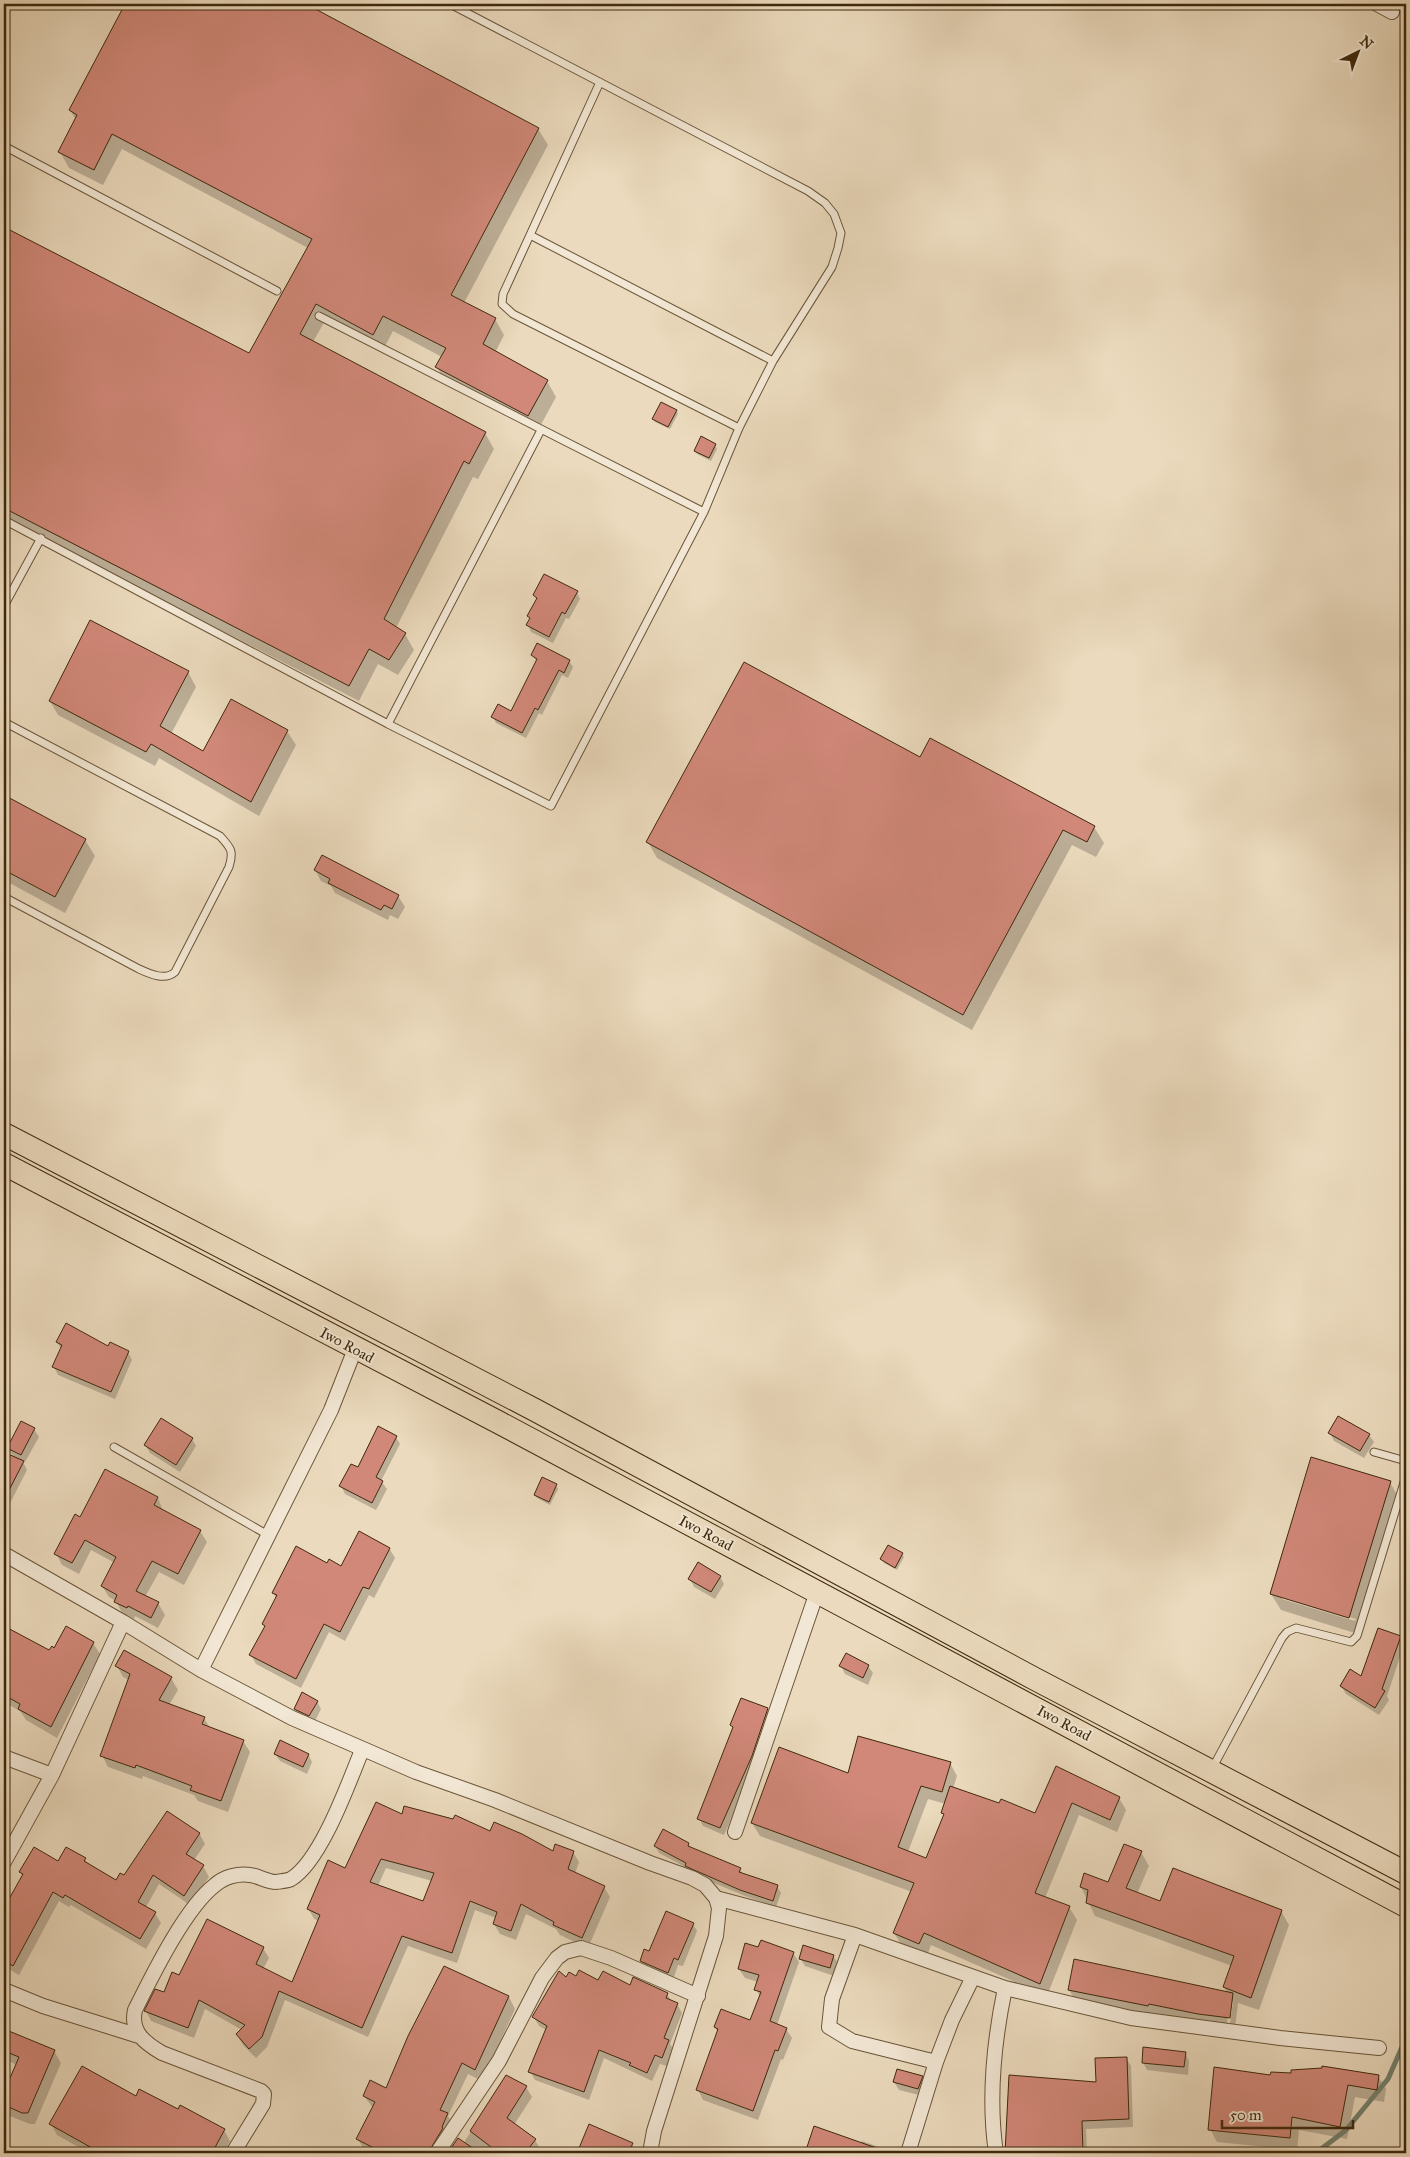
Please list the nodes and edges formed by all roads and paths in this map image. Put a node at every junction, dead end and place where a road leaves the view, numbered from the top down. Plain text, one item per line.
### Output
1 (450, 4) edge
2 (1377, 4) edge
3 (1392, 12) dead end
4 (600, 82) junction
5 (4, 146) edge
6 (530, 235) junction
7 (277, 291) dead end
8 (319, 316) dead end
9 (773, 361) junction
10 (739, 428) junction
11 (541, 430) junction
12 (704, 512) junction
13 (4, 520) edge
14 (41, 538) junction
15 (4, 606) edge
16 (4, 722) edge
17 (388, 724) junction
18 (4, 897) edge
19 (4, 1134) edge
20 (4, 1164) edge
21 (355, 1349) junction
22 (418, 1349) junction
23 (405, 1375) junction
24 (114, 1447) dead end
25 (1374, 1452) dead end
26 (1406, 1461) edge
27 (1406, 1476) edge
28 (268, 1535) junction
29 (4, 1554) edge
30 (817, 1592) junction
31 (123, 1622) junction
32 (202, 1670) junction
33 (362, 1750) junction
34 (4, 1757) edge
35 (1210, 1771) junction
36 (52, 1775) junction
37 (735, 1832) dead end
38 (4, 1862) edge
39 (1406, 1874) edge
40 (716, 1898) junction
41 (1406, 1906) edge
42 (855, 1936) junction
43 (973, 1977) junction
44 (1005, 1988) junction
45 (4, 1990) edge
46 (698, 1996) junction
47 (139, 2036) junction
48 (1379, 2048) dead end
49 (936, 2062) junction
50 (233, 2153) edge
51 (437, 2153) edge
52 (650, 2153) edge
53 (908, 2153) edge
54 (996, 2153) edge

1 - 4 lane
2 - 3 street
4 - 6 lane
4 - 9 lane
5 - 7 lane
6 - 9 lane
6 - 10 lane
8 - 11 lane
9 - 10 lane
10 - 12 lane
11 - 12 lane
11 - 17 lane
12 - 17 lane
13 - 14 lane
14 - 15 lane
14 - 17 lane
16 - 18 lane
19 - 22 main road, Iwo Road
20 - 21 main road, Iwo Road
21 - 23 main road, Iwo Road
21 - 28 street
22 - 23 main road
22 - 35 main road, Iwo Road
23 - 30 main road, Iwo Road
24 - 28 lane
25 - 26 lane
27 - 35 lane
28 - 32 street
29 - 31 street
30 - 37 street
30 - 41 main road, Iwo Road
31 - 32 street
31 - 36 street
32 - 33 street
33 - 40 street
33 - 47 street
34 - 36 street
35 - 39 main road, Iwo Road
36 - 38 street
40 - 42 street
40 - 46 street
42 - 43 street
42 - 49 street
43 - 44 street
43 - 49 street
44 - 48 street
44 - 54 street
45 - 47 street
46 - 51 street
46 - 52 street
47 - 50 street
49 - 53 street

